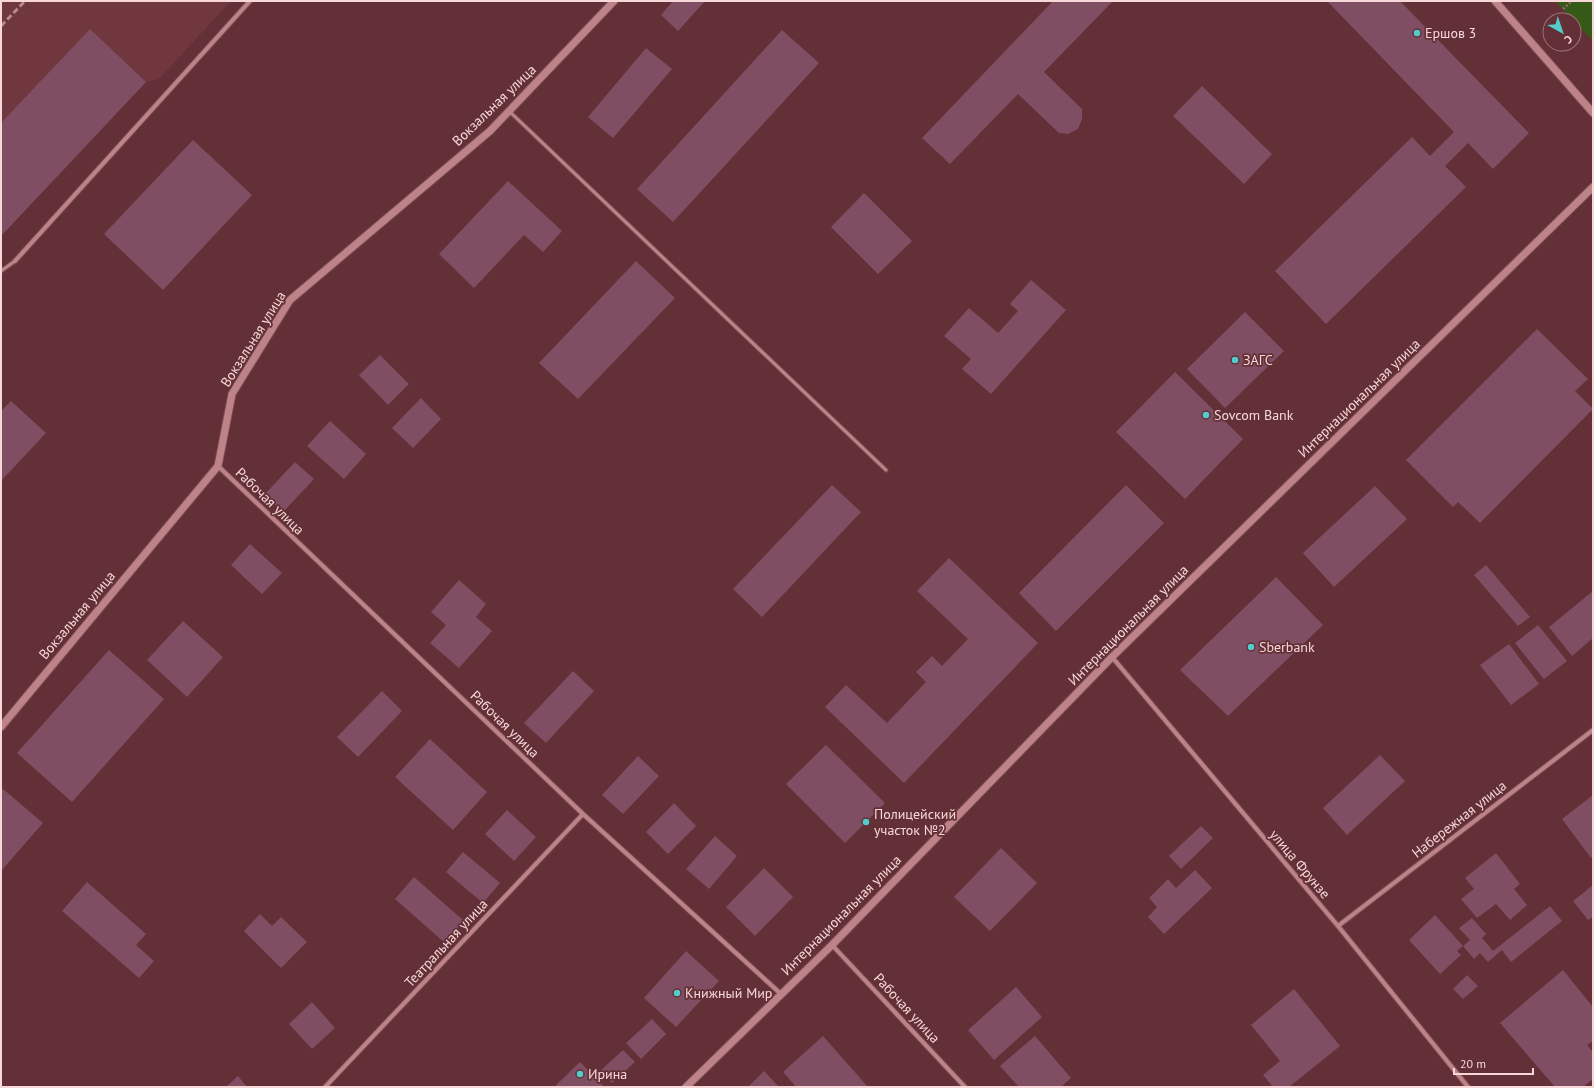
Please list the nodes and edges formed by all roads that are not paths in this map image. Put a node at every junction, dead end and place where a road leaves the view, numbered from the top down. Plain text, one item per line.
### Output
1 (250, 1) edge
2 (614, 1) edge
3 (1495, 1) edge
4 (509, 111) junction
5 (1593, 113) edge
6 (1593, 187) edge
7 (15, 261) joint
8 (1, 272) edge
9 (218, 466) junction
10 (886, 470) dead end
11 (1112, 657) junction
12 (1, 727) edge
13 (1593, 730) edge
14 (583, 814) junction
15 (1338, 926) junction
16 (832, 945) junction
17 (781, 994) junction
18 (325, 1087) edge
19 (686, 1087) edge
20 (965, 1087) edge
21 (1468, 1087) edge

1 - 7 street
2 - 4 street, Вокзальная улица
3 - 5 street
4 - 9 street, Вокзальная улица
4 - 10 lane
6 - 11 street, Интернациональная улица
7 - 8 lane
9 - 12 street, Вокзальная улица
9 - 14 street, Рабочая улица
11 - 15 street, улица Фрунзе
11 - 16 street, Интернациональная улица
13 - 15 street, Набережная улица
14 - 17 street, Рабочая улица
14 - 18 street, Театральная улица
15 - 21 street, улица Фрунзе
16 - 17 street, Интернациональная улица
16 - 20 street, Рабочая улица
17 - 19 street, Интернациональная улица

